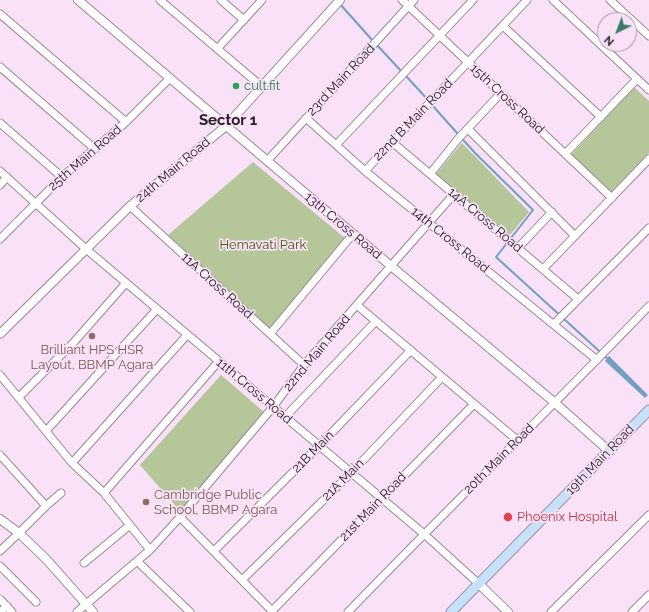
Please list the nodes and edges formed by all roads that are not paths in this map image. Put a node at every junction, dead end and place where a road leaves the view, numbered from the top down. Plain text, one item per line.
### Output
1 (78, 0) edge
2 (160, 0) edge
3 (221, 0) edge
4 (262, 0) edge
5 (402, 0) edge
6 (414, 0) edge
7 (473, 0) edge
8 (527, 0) edge
9 (553, 0) edge
10 (610, 0) edge
11 (338, 2) edge
12 (409, 6) junction
13 (0, 14) edge
14 (244, 20) junction
15 (503, 26) junction
16 (440, 36) junction
17 (649, 36) edge
18 (217, 49) junction
19 (468, 62) junction
20 (0, 67) edge
21 (170, 78) junction
22 (638, 79) junction
23 (261, 86) junction
24 (649, 90) edge
25 (501, 93) junction
26 (306, 118) junction
27 (601, 118) junction
28 (126, 122) junction
29 (0, 123) edge
30 (226, 126) junction
31 (468, 129) junction
32 (392, 142) junction
33 (336, 145) junction
34 (95, 149) junction
35 (565, 154) junction
36 (649, 159) edge
37 (267, 161) junction
38 (0, 171) edge
39 (365, 171) junction
40 (430, 174) junction
41 (62, 176) junction
42 (7, 177) junction
43 (0, 185) edge
44 (454, 194) junction
45 (612, 198) junction
46 (36, 202) junction
47 (130, 206) junction
48 (552, 212) junction
49 (429, 223) junction
50 (649, 228) edge
51 (353, 234) junction
52 (576, 236) junction
53 (0, 239) edge
54 (518, 248) junction
55 (86, 249) junction
56 (391, 266) junction
57 (543, 269) junction
58 (126, 283) junction
59 (578, 299) junction
60 (358, 306) junction
61 (649, 306) edge
62 (157, 309) junction
63 (560, 319) junction
64 (376, 321) junction
65 (0, 334) edge
66 (270, 334) junction
67 (187, 335) junction
68 (411, 350) junction
69 (597, 360) junction
70 (219, 361) junction
71 (304, 365) junction
72 (0, 375) edge
73 (442, 377) junction
74 (19, 397) junction
75 (554, 402) junction
76 (474, 404) junction
77 (273, 407) junction
78 (649, 410) edge
79 (285, 417) junction
80 (46, 431) junction
81 (517, 440) junction
82 (319, 446) junction
83 (609, 451) junction
84 (0, 456) edge
85 (72, 463) junction
86 (351, 473) junction
87 (61, 493) dead end
88 (104, 493) junction
89 (381, 498) junction
90 (46, 506) junction
91 (649, 515) edge
92 (180, 517) junction
93 (0, 519) edge
94 (130, 525) junction
95 (19, 533) junction
96 (424, 534) junction
97 (150, 550) junction
98 (0, 551) edge
99 (214, 551) junction
100 (137, 561) junction
101 (84, 563) dead end
102 (0, 566) edge
103 (242, 580) junction
104 (479, 584) junction
105 (649, 595) edge
106 (0, 599) edge
107 (36, 602) dead end
108 (86, 605) junction
109 (7, 606) junction
110 (0, 612) edge
111 (12, 612) edge
112 (77, 612) edge
113 (93, 612) edge
114 (190, 612) edge
115 (273, 612) edge
116 (348, 612) edge
117 (450, 612) edge
118 (508, 612) edge
119 (551, 612) edge
120 (632, 612) edge

1 - 21 street, 13th Cross Road
2 - 18 street
3 - 14 street
4 - 14 street
5 - 12 street, 15th Cross Road
6 - 12 street, 23rd Main Road
7 - 16 street
8 - 15 street, 22nd B Main Road
9 - 22 street
10 - 17 street
11 - 23 street, 24th Main Road
12 - 16 street, 15th Cross Road
12 - 26 street, 23rd Main Road
13 - 28 street
14 - 18 street
15 - 19 street, 22nd B Main Road
15 - 27 street
16 - 19 street, 15th Cross Road
16 - 33 street
18 - 23 street
19 - 25 street, 15th Cross Road
19 - 32 street, 22nd B Main Road
20 - 34 street
21 - 28 street, 25th Main Road
21 - 30 street, 13th Cross Road
22 - 24 street
22 - 27 street
23 - 30 street, 24th Main Road
25 - 31 street
25 - 35 street, 15th Cross Road
26 - 33 street, 14th Cross Road
26 - 37 street, 23rd Main Road
27 - 35 street
28 - 34 street, 25th Main Road
29 - 41 street
30 - 37 street, 13th Cross Road
30 - 47 street, 24th Main Road
31 - 40 street
31 - 48 street
32 - 39 street, 22nd B Main Road
32 - 40 street, 14A Cross Road
33 - 39 street, 14th Cross Road
34 - 41 street, 25th Main Road
35 - 45 street, 15th Cross Road
36 - 45 street
37 - 51 street, 13th Cross Road
38 - 42 street, 11th Cross Road
39 - 49 street, 14th Cross Road
40 - 44 street, 14A Cross Road
41 - 46 street, 25th Main Road
42 - 43 street
42 - 46 street, 11th Cross Road
44 - 49 street, 22nd Main Road
44 - 54 street, 14A Cross Road
45 - 52 street
46 - 53 street, 25th Main Road
46 - 55 street, 11th Cross Road
47 - 55 street, 24th Main Road
47 - 66 street, 11A Cross Road
48 - 52 street
48 - 54 street
49 - 56 street, 22nd Main Road
49 - 63 street, 14th Cross Road
50 - 59 street
51 - 56 street, 13th Cross Road
51 - 66 street
52 - 57 street
54 - 57 street, 14A Cross Road
55 - 58 street, 11th Cross Road
55 - 65 street, 24th Main Road
56 - 60 street, 22nd Main Road
56 - 75 street, 13th Cross Road
57 - 59 street, 14A Cross Road
58 - 62 street, 11th Cross Road
58 - 74 street
59 - 63 street
60 - 64 street
60 - 71 street, 22nd Main Road
61 - 69 street, 20th Main Road
62 - 67 street, 11th Cross Road
62 - 80 street
63 - 69 street, 14th Cross Road
64 - 68 street
64 - 79 street
66 - 71 street, 11A Cross Road
67 - 70 street, 11th Cross Road
67 - 85 street
68 - 73 street
68 - 82 street, 21B Main
69 - 75 street, 20th Main Road
70 - 77 street, 11th Cross Road
70 - 88 street
71 - 77 street, 22nd Main Road
72 - 74 street
73 - 76 street
73 - 86 street, 21A Main
74 - 80 street
75 - 81 street, 20th Main Road
75 - 83 street, 13th Cross Road
76 - 81 street
76 - 89 street, 21st Main Road
77 - 79 street, 11th Cross Road
77 - 92 street, 22nd Main Road
78 - 83 main road, 19th Main Road
79 - 82 street, 11th Cross Road
80 - 85 street
81 - 96 street, 20th Main Road
82 - 86 street, 11th Cross Road
82 - 99 street, 21B Main
83 - 104 main road, 19th Main Road
84 - 90 street
85 - 88 street
86 - 89 street, 11th Cross Road
86 - 103 street, 21A Main
87 - 90 street
88 - 94 street
89 - 96 street, 11th Cross Road
89 - 115 street, 21st Main Road
90 - 95 street
91 - 119 street
92 - 97 street, 22nd Main Road
92 - 99 street
93 - 95 street
94 - 97 street
94 - 101 street
95 - 98 street
95 - 108 street
96 - 104 street, 11th Cross Road
96 - 116 street, 20th Main Road
97 - 100 street, 22nd Main Road
99 - 103 street
100 - 108 street, 22nd Main Road
100 - 114 street
102 - 107 street
103 - 115 street
104 - 117 main road, 19th Main Road
104 - 118 street, 11th Cross Road
105 - 120 street
106 - 109 street
108 - 112 street, 22nd Main Road
108 - 113 street
109 - 110 street
109 - 111 street

